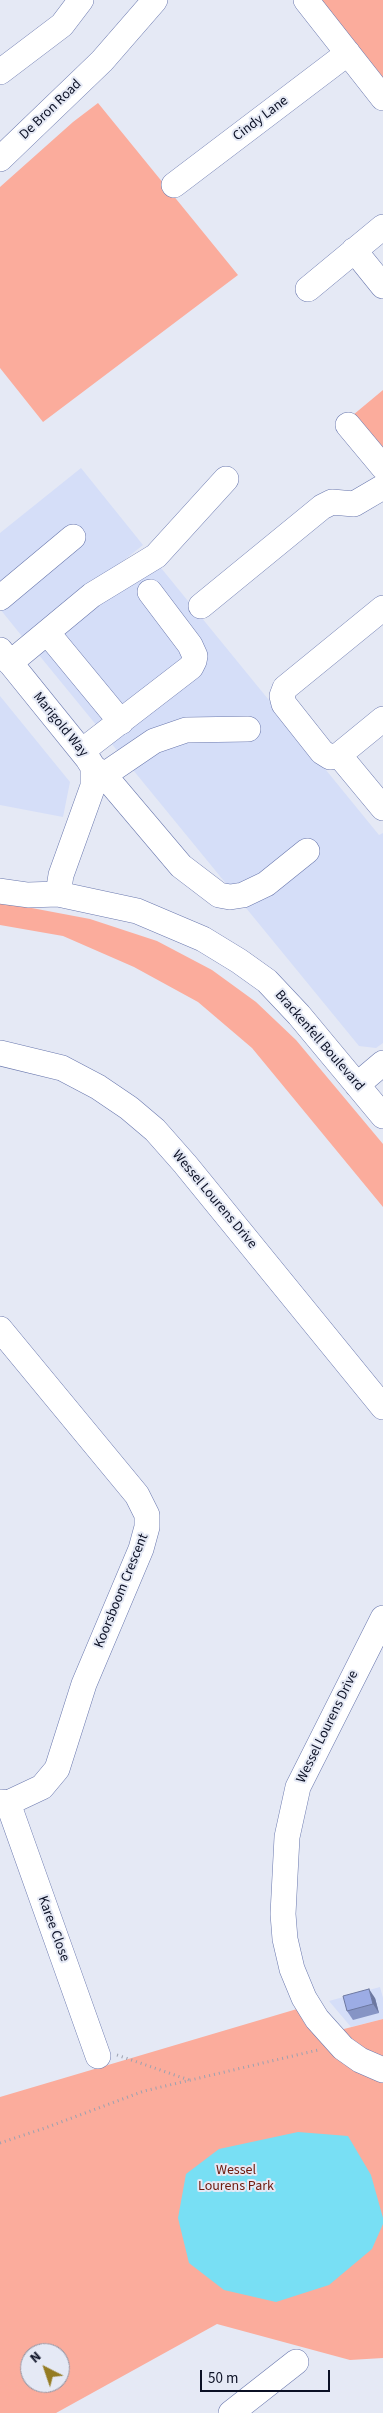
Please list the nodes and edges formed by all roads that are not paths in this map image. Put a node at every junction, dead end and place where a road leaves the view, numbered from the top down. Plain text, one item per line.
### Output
1 (80, 0) edge
2 (155, 0) edge
3 (306, 0) edge
4 (348, 53) junction
5 (102, 61) junction
6 (0, 72) edge
7 (383, 98) edge
8 (0, 142) edge
9 (0, 158) edge
10 (174, 185) dead end
11 (383, 226) edge
12 (354, 250) junction
13 (383, 286) edge
14 (308, 288) dead end
15 (348, 425) dead end
16 (383, 467) edge
17 (226, 479) dead end
18 (373, 493) edge
19 (73, 537) dead end
20 (150, 592) dead end
21 (0, 598) edge
22 (201, 606) dead end
23 (383, 608) edge
24 (55, 642) dead end
25 (5, 656) edge
26 (383, 719) edge
27 (121, 722) junction
28 (248, 729) dead end
29 (339, 755) junction
30 (93, 764) junction
31 (383, 808) edge
32 (307, 851) dead end
33 (0, 874) edge
34 (0, 891) edge
35 (58, 894) junction
36 (0, 1053) edge
37 (383, 1063) edge
38 (357, 1084) junction
39 (383, 1116) edge
40 (0, 1329) edge
41 (383, 1407) edge
42 (383, 1618) edge
43 (4, 1802) edge
44 (96, 2051) road end
45 (383, 2070) edge
46 (296, 2362) dead end
47 (231, 2413) edge

1 - 6 street
2 - 5 street, De Bron Road
3 - 4 street
4 - 7 street
4 - 10 street, Cindy Lane
5 - 8 street, De Bron Road
5 - 9 street, De Bron Road
11 - 12 street
12 - 13 street
12 - 14 street
15 - 16 street
17 - 25 street
18 - 22 street
19 - 21 street
20 - 27 street
23 - 29 street
24 - 27 street
25 - 30 street, Marigold Way
26 - 29 street
27 - 30 street
28 - 30 street
29 - 31 street
30 - 32 street
30 - 35 street, Marigold Way
33 - 35 street, Brackenfell Boulevard
34 - 35 street, Brackenfell Boulevard
35 - 38 street, Brackenfell Boulevard
36 - 41 street, Wessel Lourens Drive
37 - 38 street
38 - 39 street, Brackenfell Boulevard
40 - 43 street, Koorsboom Crescent
42 - 45 street, Wessel Lourens Drive
43 - 44 street, Karee Close
46 - 47 street

